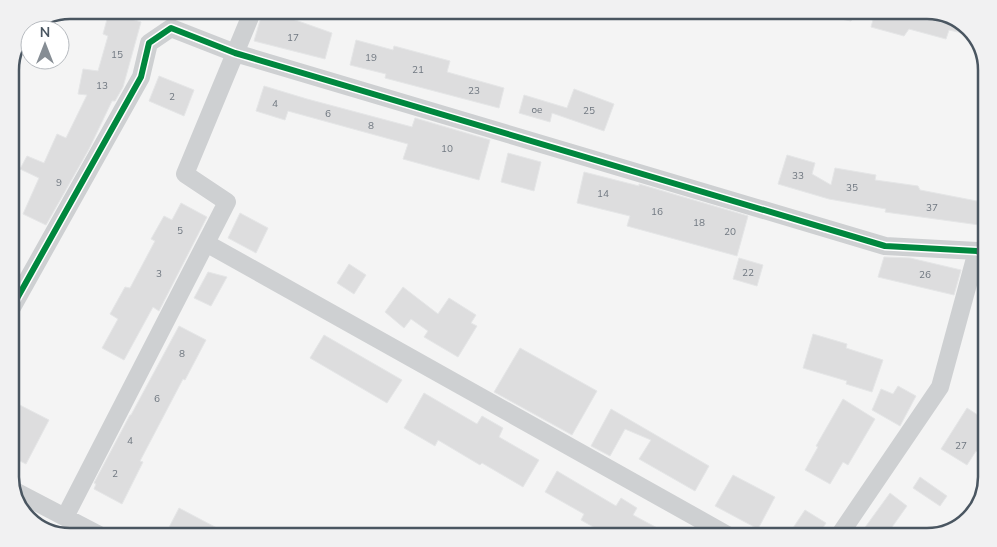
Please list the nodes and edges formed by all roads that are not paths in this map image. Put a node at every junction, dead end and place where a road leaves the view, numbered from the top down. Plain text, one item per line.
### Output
1 (249, 19) edge
2 (235, 53) junction
3 (206, 243) junction
4 (978, 253) edge
5 (978, 266) edge
6 (19, 296) edge
7 (22, 495) edge
8 (65, 517) junction
9 (86, 528) edge
10 (715, 528) edge
11 (844, 528) edge

1 - 2 street
2 - 3 street
2 - 4 street
2 - 6 street
3 - 8 street
3 - 10 street
5 - 11 street
7 - 8 street
8 - 9 street

